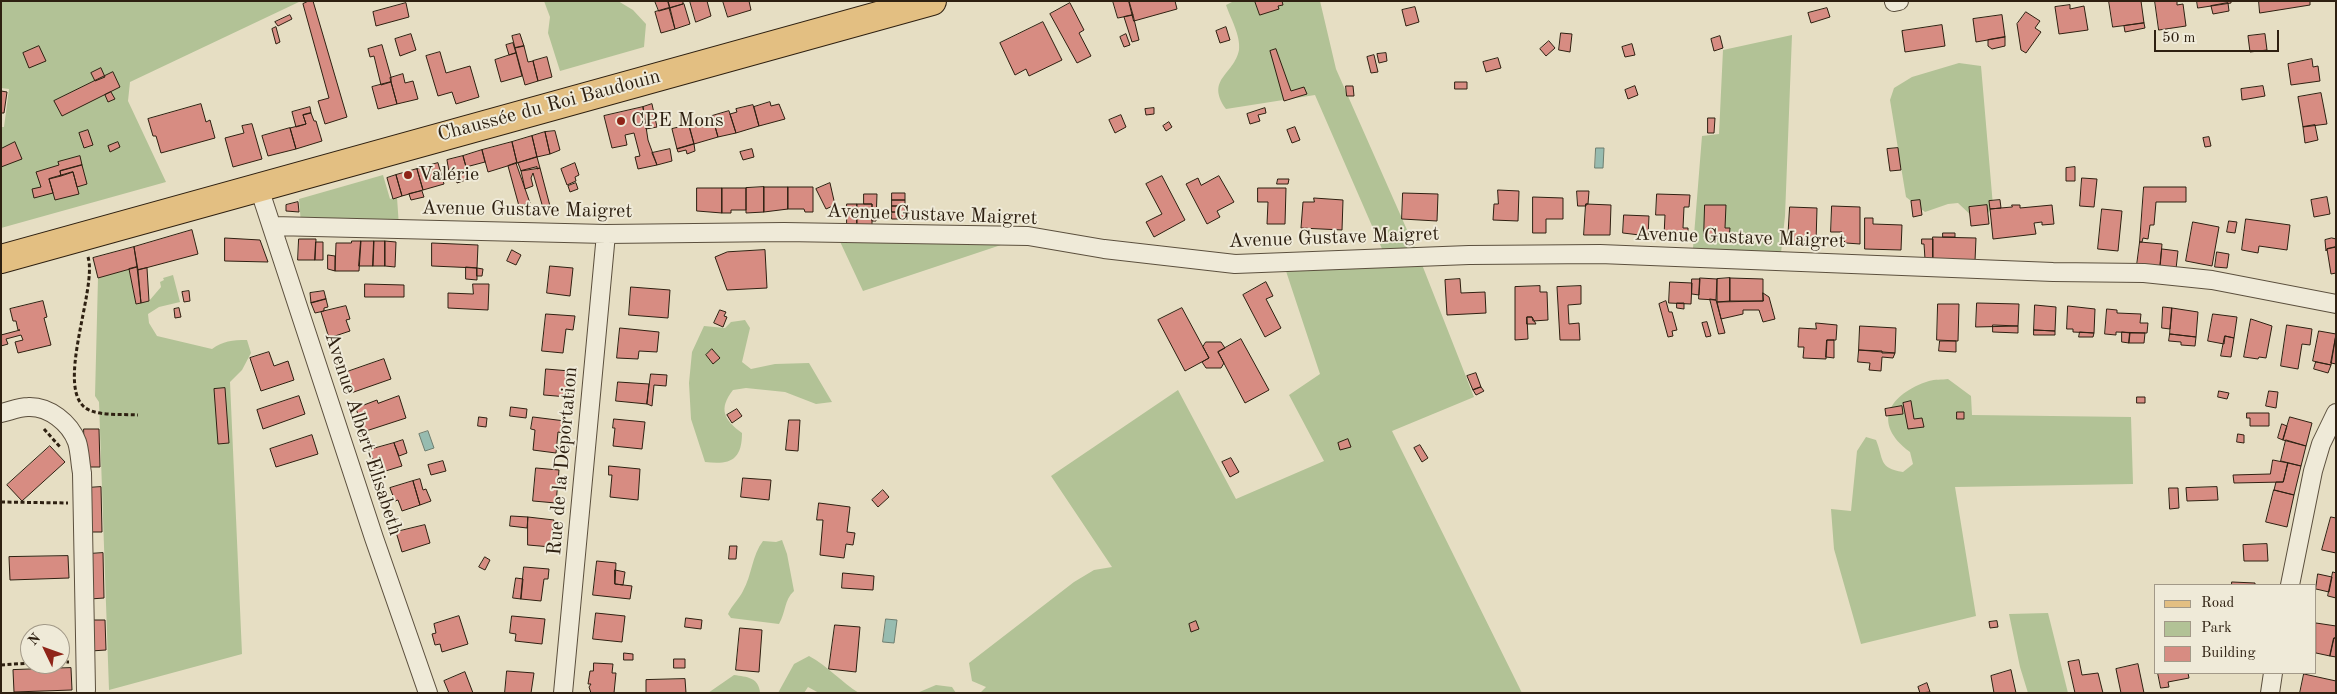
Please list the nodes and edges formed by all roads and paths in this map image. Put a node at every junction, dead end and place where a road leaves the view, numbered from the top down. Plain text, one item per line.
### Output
1 (932, 1) edge
2 (1898, 1) edge
3 (1894, 2) edge
4 (259, 188) junction
5 (273, 226) junction
6 (606, 234) junction
7 (81, 237) junction
8 (1, 259) edge
9 (2336, 304) edge
10 (2336, 413) edge
11 (1, 414) edge
12 (138, 415) dead end
13 (44, 428) dead end
14 (82, 473) junction
15 (1, 502) edge
16 (82, 503) junction
17 (2290, 584) edge
18 (20, 664) edge
19 (1, 665) edge
20 (2273, 674) edge
21 (86, 690) dead end
22 (428, 693) edge
23 (563, 693) edge
24 (2270, 693) edge

1 - 4 main road, Chaussée du Roi Baudouin
2 - 3 street
4 - 5 street, Avenue Albert-Elisabeth
4 - 7 main road, Chaussée du Roi Baudouin
5 - 6 street, Avenue Gustave Maigret
5 - 22 street, Avenue Albert-Elisabeth
6 - 9 street, Avenue Gustave Maigret
6 - 23 street, Rue de la Déportation
7 - 8 main road, Chaussée du Roi Baudouin
7 - 12 path
10 - 17 street
11 - 14 street
13 - 14 path
14 - 16 street
15 - 16 path
16 - 21 street
18 - 19 path
20 - 24 street

